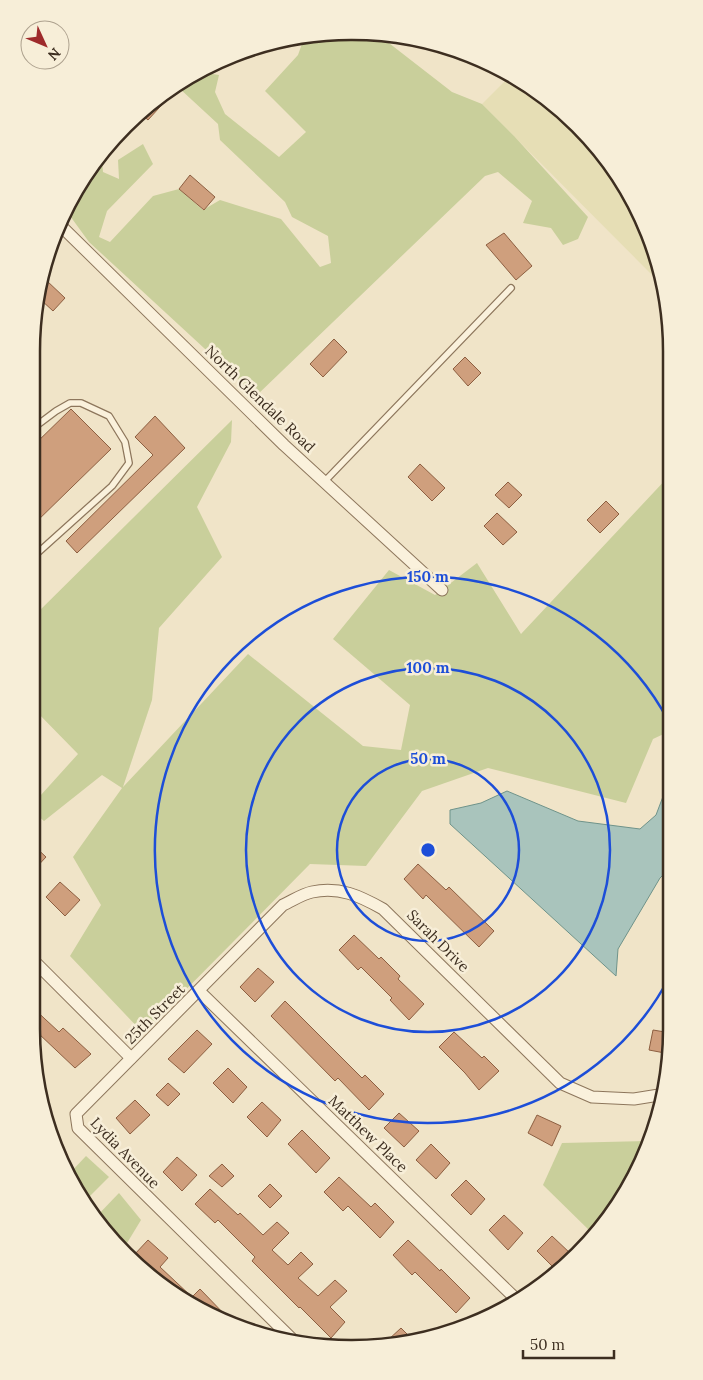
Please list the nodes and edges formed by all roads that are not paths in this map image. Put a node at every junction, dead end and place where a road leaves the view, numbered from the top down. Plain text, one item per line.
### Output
1 (65, 230) edge
2 (511, 288) dead end
3 (40, 423) edge
4 (325, 482) junction
5 (40, 551) edge
6 (442, 590) dead end
7 (40, 967) edge
8 (199, 991) junction
9 (132, 1058) junction
10 (655, 1096) edge
11 (512, 1295) edge
12 (285, 1333) edge

1 - 4 street, North Glendale Road
2 - 4 lane
3 - 5 lane
4 - 6 street, North Glendale Road
7 - 9 street
8 - 9 street, 25th Street
8 - 10 street, Sarah Drive
8 - 11 street, Matthew Place
9 - 12 street, Lydia Avenue

